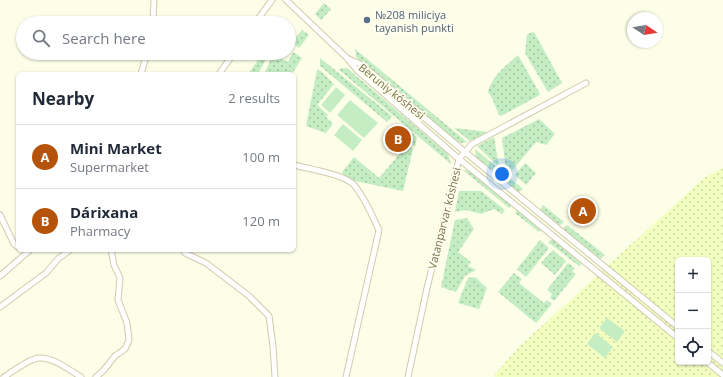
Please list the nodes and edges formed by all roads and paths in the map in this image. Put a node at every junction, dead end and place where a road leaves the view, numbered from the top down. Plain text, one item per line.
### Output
1 (154, 0) edge
2 (272, 0) edge
3 (286, 0) edge
4 (154, 16) edge
5 (260, 16) edge
6 (347, 58) junction
7 (145, 60) edge
8 (229, 60) edge
9 (141, 72) edge
10 (220, 72) edge
11 (586, 83) dead end
12 (465, 152) junction
13 (459, 158) junction
14 (296, 166) edge
15 (0, 215) edge
16 (16, 246) edge
17 (25, 252) edge
18 (67, 252) edge
19 (111, 252) edge
20 (184, 252) edge
21 (0, 276) edge
22 (0, 307) edge
23 (656, 309) junction
24 (651, 315) junction
25 (675, 325) edge
26 (675, 335) edge
27 (711, 353) edge
28 (723, 363) edge
29 (711, 365) edge
30 (723, 375) edge
31 (4, 377) edge
32 (81, 377) edge
33 (96, 377) edge
34 (275, 377) edge
35 (346, 377) edge
36 (408, 377) edge

1 - 4 street
2 - 5 street
3 - 6 street
6 - 12 street, Beruniy kóshesi
6 - 13 street, Beruniy kóshesi
7 - 9 street
8 - 10 street
11 - 12 street, Vatanparvar kóshesi
12 - 13 street, Vatanparvar kóshesi
12 - 23 street, Beruniy kóshesi
13 - 24 street, Beruniy kóshesi
13 - 36 street, Vatanparvar kóshesi
14 - 35 street
15 - 16 street
17 - 21 street
18 - 22 street
19 - 33 street
20 - 34 street
23 - 24 street
23 - 25 street, Beruniy kóshesi
24 - 26 street, Beruniy kóshesi
27 - 28 street
29 - 30 street
31 - 32 street

